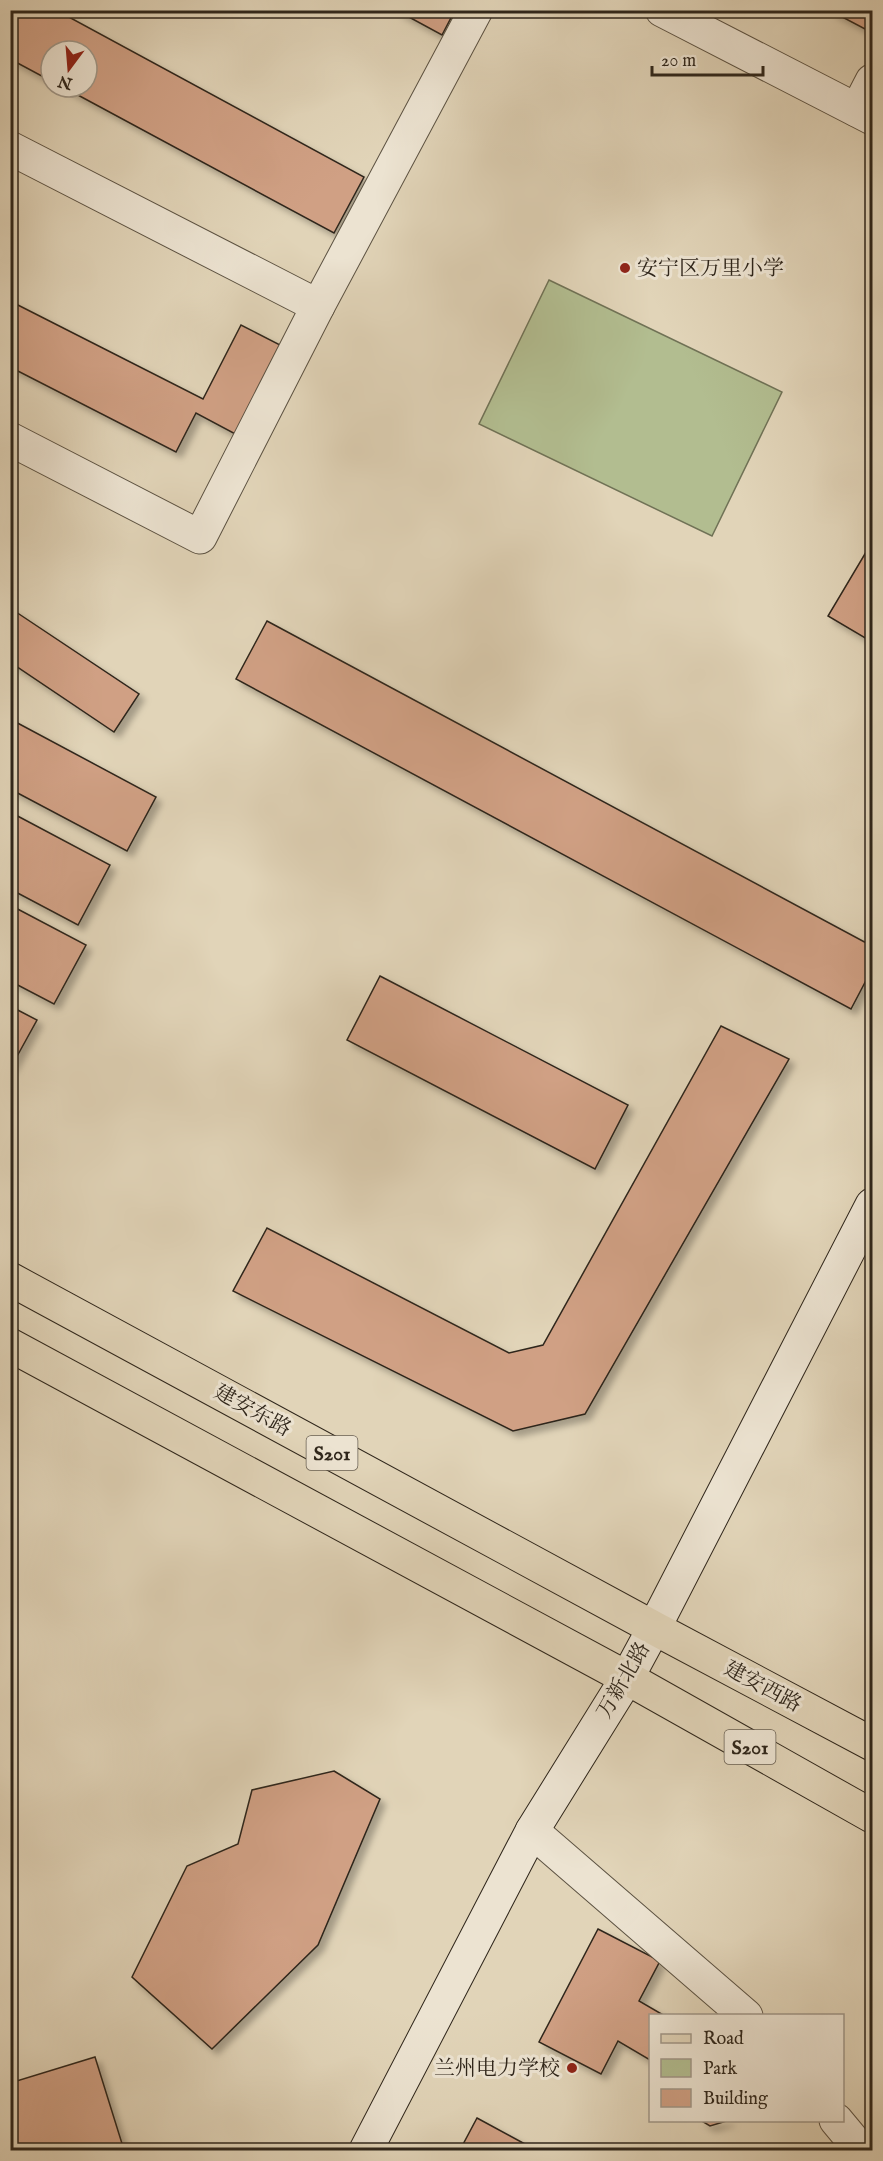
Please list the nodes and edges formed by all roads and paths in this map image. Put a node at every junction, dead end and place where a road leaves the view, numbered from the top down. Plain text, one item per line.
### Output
1 (476, 10) edge
2 (662, 10) edge
3 (873, 81) edge
4 (865, 114) edge
5 (10, 148) edge
6 (318, 306) junction
7 (10, 439) edge
8 (873, 1205) edge
9 (10, 1279) edge
10 (10, 1345) edge
11 (654, 1628) junction
12 (627, 1678) junction
13 (873, 1744) edge
14 (873, 1816) edge
15 (532, 1831) junction
16 (744, 2014) edge
17 (837, 2122) edge
18 (366, 2151) edge
19 (861, 2151) edge

1 - 6 street
2 - 4 street
3 - 4 street
5 - 6 street
6 - 7 street
8 - 11 street, 万新北路
9 - 11 main road, 建安东路 / S201
10 - 12 main road, S201
11 - 12 street, 万新北路
11 - 13 main road, 建安西路 / S201
12 - 14 main road, S201
12 - 15 street, 万新北路
15 - 16 street
15 - 18 street, 万新北路
17 - 19 street

